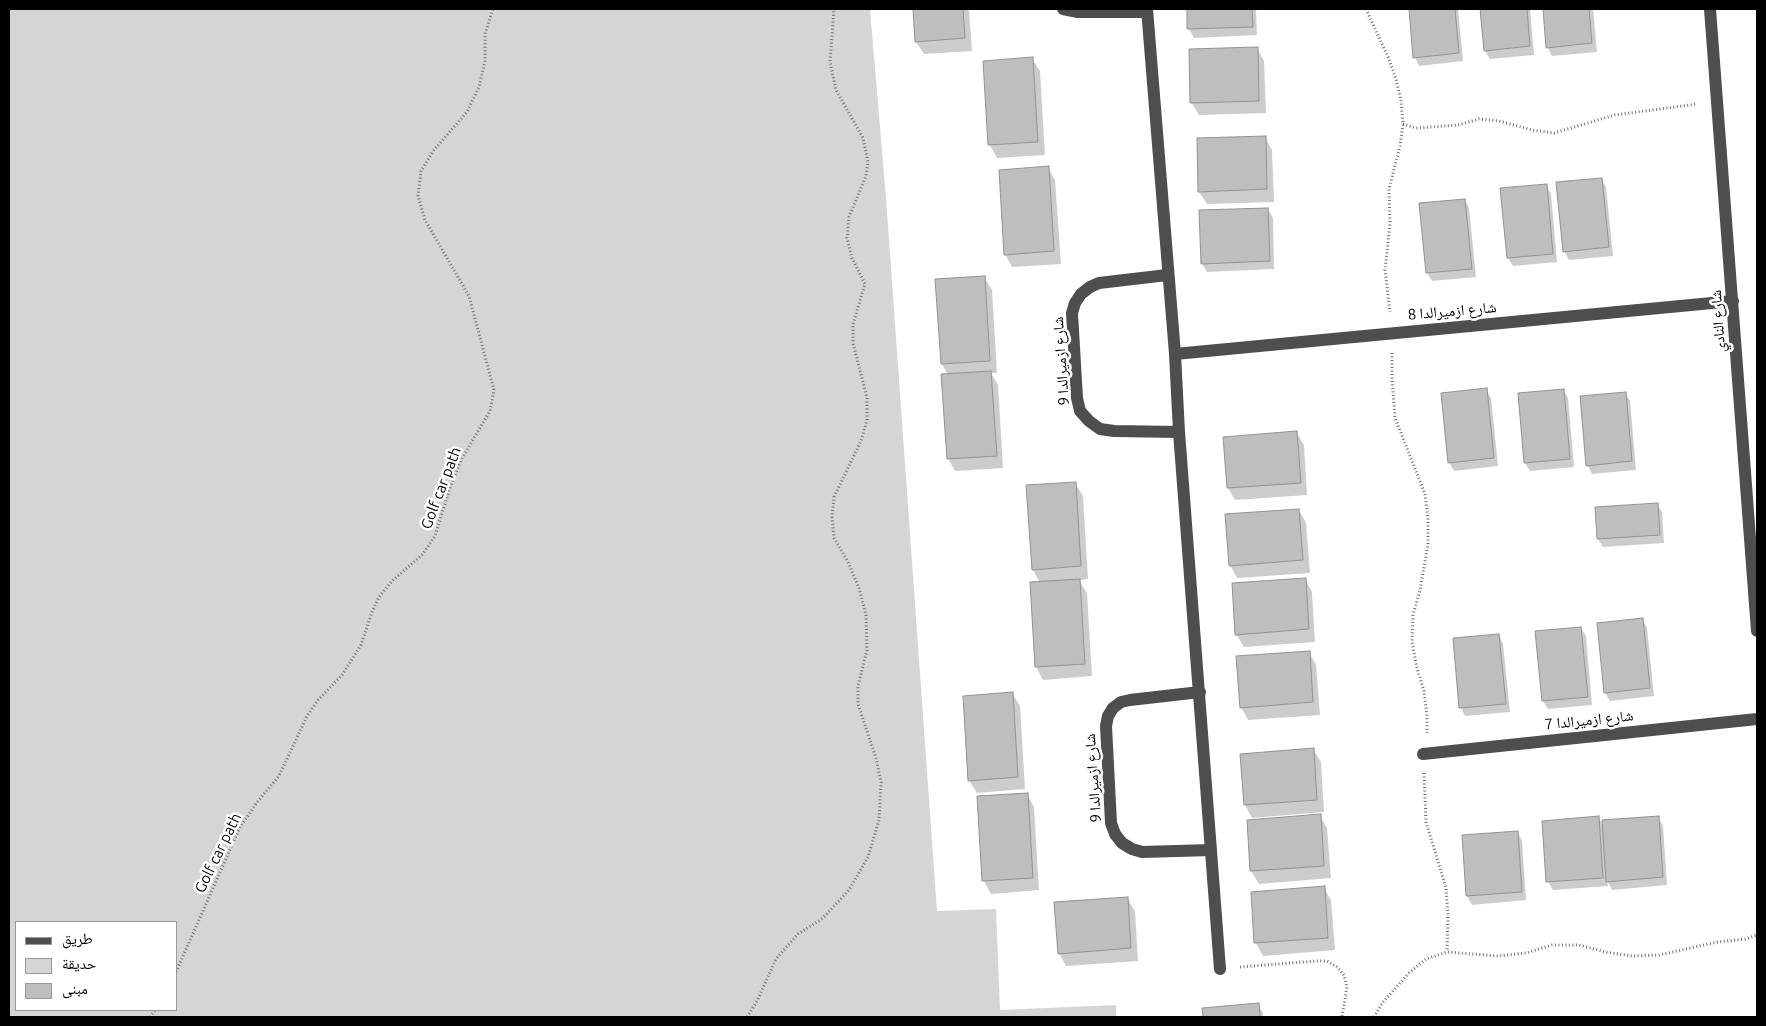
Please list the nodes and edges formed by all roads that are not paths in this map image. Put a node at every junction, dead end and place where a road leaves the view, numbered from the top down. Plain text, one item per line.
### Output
1 (1063, 9) edge
2 (1710, 9) edge
3 (1147, 11) edge
4 (1167, 276) junction
5 (1733, 301) junction
6 (1175, 354) junction
7 (1179, 432) junction
8 (1757, 631) edge
9 (1200, 692) junction
10 (1757, 719) edge
11 (1423, 754) road end
12 (1211, 850) junction
13 (1220, 969) road end

1 - 3 street
2 - 5 street, شارع النادي
3 - 4 street
4 - 6 street
4 - 7 street, شارع ازميرالدا 9
5 - 6 street, شارع ازميرالدا 8
5 - 8 street, شارع النادي
6 - 7 street
7 - 9 street
9 - 12 street
9 - 12 street, شارع ازميرالدا 9
10 - 11 street, شارع ازميرالدا 7
12 - 13 street

